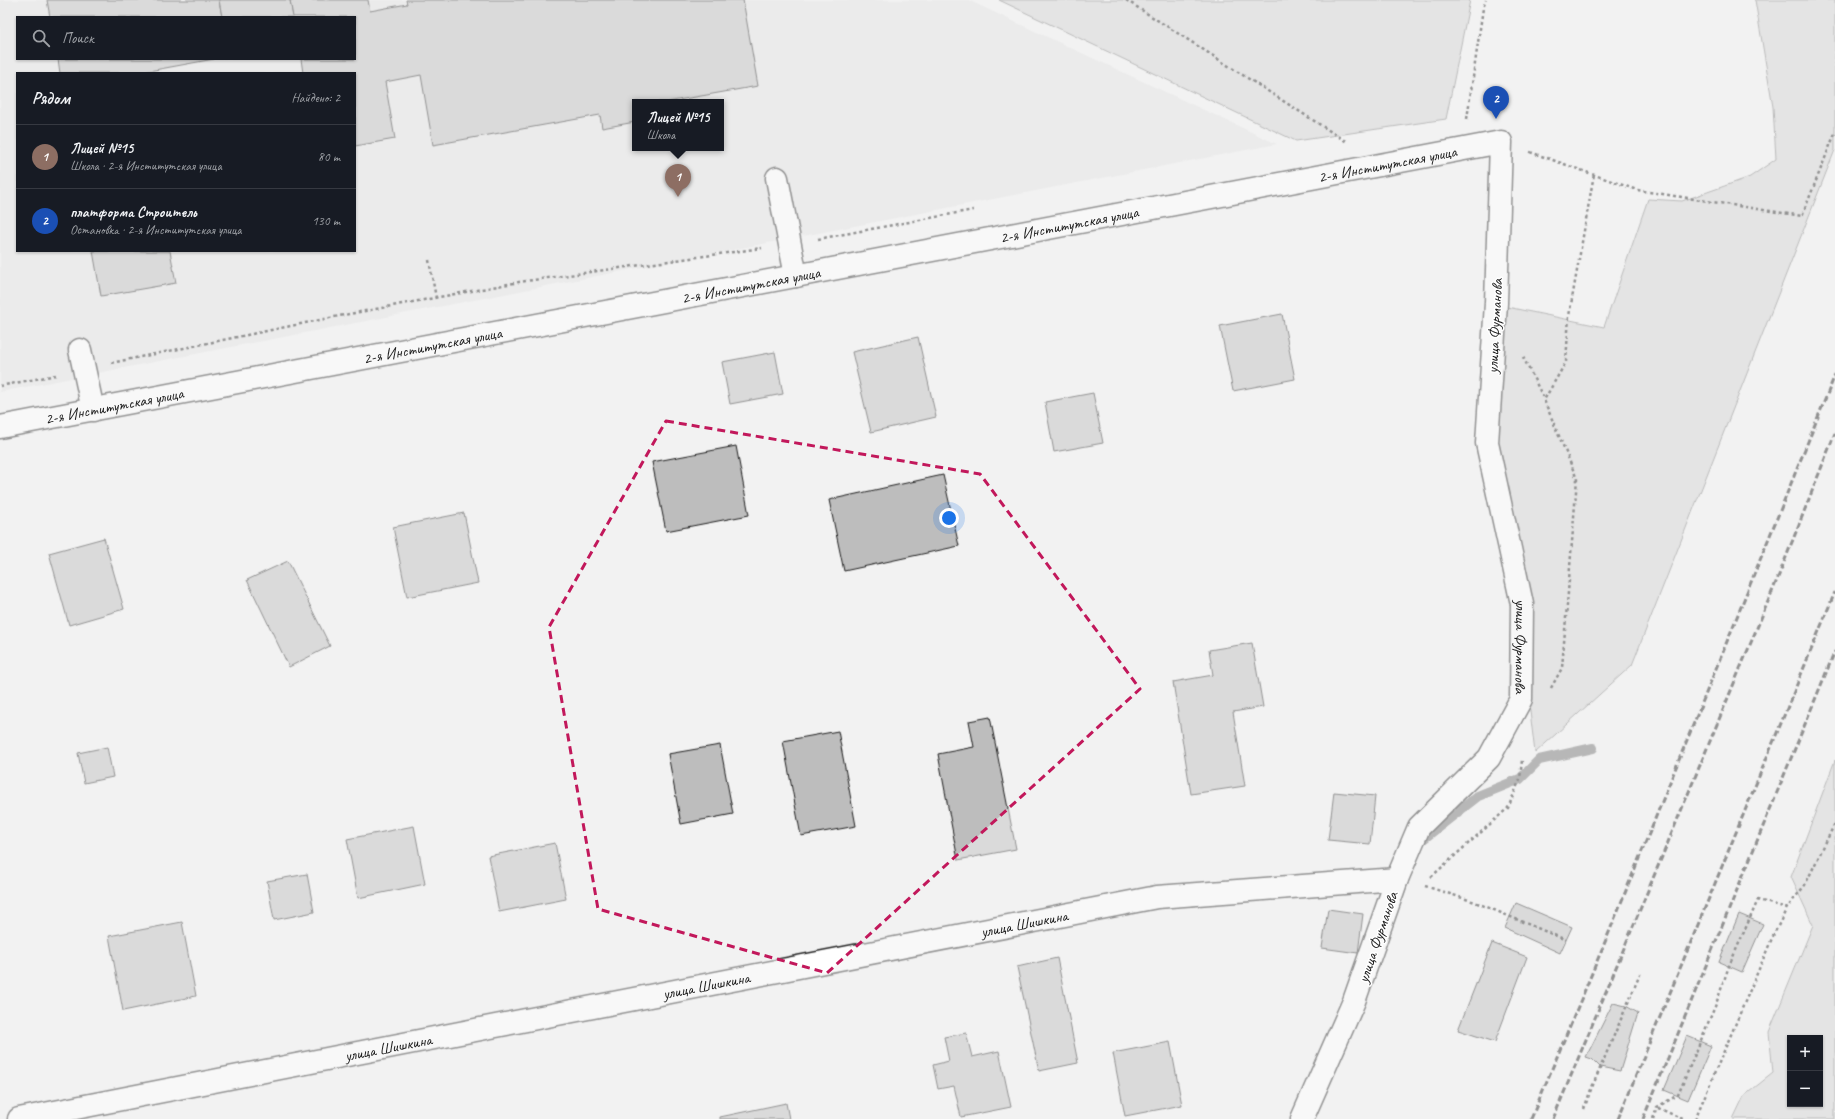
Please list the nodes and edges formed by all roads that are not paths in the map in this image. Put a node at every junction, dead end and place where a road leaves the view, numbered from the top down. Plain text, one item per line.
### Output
1 (1501, 142) joint
2 (777, 178) dead end
3 (796, 276) junction
4 (83, 359) road end
5 (93, 410) junction
6 (0, 427) edge
7 (1397, 879) junction
8 (19, 1119) edge
9 (1302, 1119) edge

1 - 3 street, 2-я Институтская улица
1 - 7 street, улица Фурманова
2 - 3 street
3 - 5 street, 2-я Институтская улица
4 - 5 street
5 - 6 street, 2-я Институтская улица
7 - 8 street, улица Шишкина
7 - 9 street, улица Фурманова

